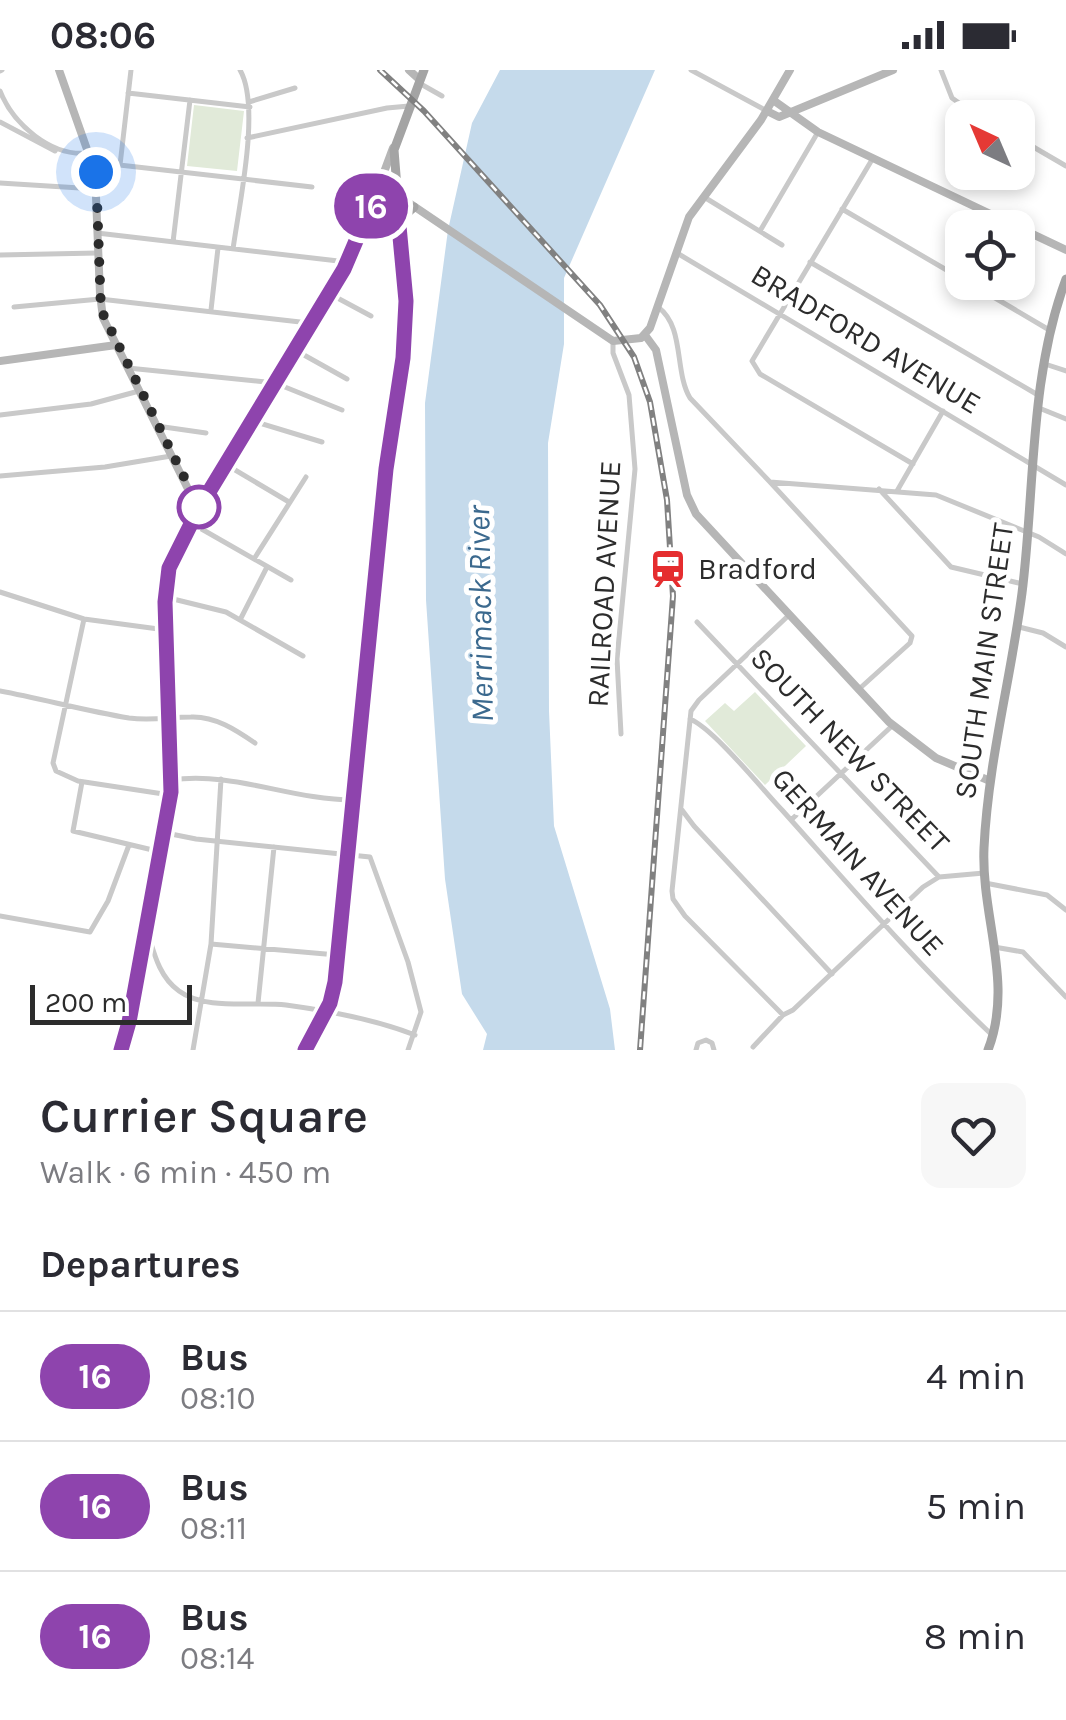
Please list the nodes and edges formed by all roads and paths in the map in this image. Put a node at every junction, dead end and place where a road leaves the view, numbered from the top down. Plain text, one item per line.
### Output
1 (59, 70) edge
2 (131, 70) edge
3 (409, 70) edge
4 (692, 70) edge
5 (790, 70) edge
6 (892, 70) edge
7 (941, 70) edge
8 (244, 71) edge
9 (421, 78) edge
10 (295, 88) dead end
11 (0, 91) edge
12 (128, 93) junction
13 (442, 96) dead end
14 (190, 100) junction
15 (773, 100) junction
16 (955, 100) edge
17 (250, 104) junction
18 (409, 106) junction
19 (767, 111) junction
20 (790, 112) junction
21 (0, 124) edge
22 (818, 132) junction
23 (247, 138) junction
24 (396, 140) junction
25 (1035, 148) edge
26 (64, 153) junction
27 (92, 157) junction
28 (873, 158) junction
29 (120, 165) junction
30 (1066, 166) edge
31 (181, 172) junction
32 (242, 178) junction
33 (0, 183) edge
34 (312, 187) dead end
35 (96, 188) junction
36 (376, 194) junction
37 (396, 194) junction
38 (702, 196) junction
39 (414, 207) junction
40 (842, 209) junction
41 (398, 221) junction
42 (760, 232) junction
43 (98, 233) junction
44 (173, 242) junction
45 (782, 245) dead end
46 (218, 247) junction
47 (233, 249) junction
48 (1066, 250) edge
49 (674, 252) junction
50 (98, 253) junction
51 (0, 254) edge
52 (347, 262) junction
53 (810, 262) junction
54 (945, 269) edge
55 (1066, 279) edge
56 (330, 293) junction
57 (100, 298) junction
58 (998, 300) edge
59 (14, 307) dead end
60 (658, 307) junction
61 (211, 310) junction
62 (779, 314) junction
63 (372, 316) dead end
64 (312, 323) junction
65 (1051, 331) junction
66 (645, 336) junction
67 (610, 339) junction
68 (116, 345) junction
69 (295, 350) junction
70 (0, 360) edge
71 (1045, 364) junction
72 (128, 368) junction
73 (1066, 371) edge
74 (346, 379) dead end
75 (276, 382) junction
76 (139, 391) junction
77 (1040, 396) junction
78 (1040, 408) junction
79 (342, 410) dead end
80 (942, 411) junction
81 (0, 415) edge
82 (1066, 419) edge
83 (252, 421) junction
84 (157, 426) junction
85 (206, 434) dead end
86 (322, 442) dead end
87 (172, 456) junction
88 (226, 464) junction
89 (912, 464) junction
90 (1034, 466) junction
91 (0, 476) edge
92 (306, 477) dead end
93 (770, 482) junction
94 (1066, 485) edge
95 (189, 487) junction
96 (879, 489) junction
97 (897, 491) junction
98 (204, 498) junction
99 (289, 502) junction
100 (198, 510) junction
101 (191, 522) junction
102 (1028, 534) junction
103 (1066, 554) edge
104 (254, 560) junction
105 (267, 566) junction
106 (291, 580) dead end
107 (1023, 584) junction
108 (0, 592) edge
109 (165, 598) junction
110 (790, 615) junction
111 (84, 619) junction
112 (240, 620) junction
113 (697, 622) dead end
114 (1016, 627) junction
115 (166, 630) junction
116 (1066, 646) edge
117 (302, 656) dead end
118 (737, 665) junction
119 (0, 690) edge
120 (858, 690) junction
121 (68, 704) junction
122 (690, 719) junction
123 (170, 720) junction
124 (892, 725) junction
125 (621, 734) dead end
126 (255, 742) dead end
127 (840, 773) junction
128 (222, 779) junction
129 (170, 780) junction
130 (990, 781) junction
131 (82, 782) junction
132 (170, 795) junction
133 (352, 800) junction
134 (680, 806) junction
135 (791, 820) junction
136 (166, 833) junction
137 (219, 841) junction
138 (130, 845) junction
139 (274, 847) junction
140 (161, 852) junction
141 (347, 856) junction
142 (939, 877) junction
143 (984, 878) junction
144 (1066, 910) edge
145 (0, 916) edge
146 (886, 922) junction
147 (147, 930) junction
148 (211, 944) junction
149 (994, 947) junction
150 (263, 948) junction
151 (337, 956) junction
152 (832, 974) junction
153 (1066, 998) edge
154 (202, 1000) junction
155 (258, 1003) junction
156 (326, 1012) junction
157 (783, 1015) junction
158 (415, 1035) junction
159 (993, 1036) junction
160 (753, 1048) edge
161 (121, 1050) edge
162 (193, 1050) edge
163 (304, 1050) edge
164 (408, 1050) edge
165 (696, 1050) edge
166 (714, 1050) edge
167 (988, 1050) edge

1 - 27 street
2 - 12 street
3 - 9 street
4 - 19 street
5 - 15 street
6 - 20 street
7 - 16 street
8 - 17 street
9 - 13 street
9 - 18 main road
10 - 17 street
11 - 26 street
12 - 14 street
12 - 29 street
14 - 17 street
14 - 31 street
15 - 19 street
15 - 20 street
17 - 23 street
18 - 23 street
18 - 24 main road
19 - 20 street
19 - 38 street
20 - 22 street
21 - 26 street
22 - 28 street
22 - 42 street
23 - 32 street
24 - 36 street
24 - 37 main road
25 - 30 street
26 - 27 street
27 - 29 street
27 - 35 street
28 - 40 street
28 - 48 street
29 - 31 street
31 - 32 street
31 - 44 street
32 - 34 street
32 - 47 street
33 - 35 street
35 - 43 street
36 - 37 street
36 - 52 street
37 - 39 street
37 - 41 main road
38 - 42 street
38 - 49 street
39 - 41 main road
39 - 67 street
40 - 53 street
40 - 54 street
41 - 133 main road
42 - 45 street
43 - 44 street
43 - 50 street
44 - 46 street
46 - 47 street
46 - 61 street
47 - 52 street
49 - 60 street
49 - 62 street, BRADFORD AVENUE
50 - 51 street
50 - 57 street
52 - 56 street
53 - 62 street
53 - 77 street
55 - 65 main road, SOUTH MAIN STREET
56 - 63 street
56 - 64 street
57 - 59 street
57 - 61 street
57 - 68 street
58 - 65 street
60 - 66 street
60 - 93 street
61 - 64 street
62 - 80 street, BRADFORD AVENUE
62 - 89 street
64 - 69 street
65 - 71 main road, SOUTH MAIN STREET
66 - 67 street
66 - 110 street
67 - 125 street, RAILROAD AVENUE
68 - 70 street
68 - 72 street
69 - 74 street
69 - 75 street
71 - 73 street
71 - 77 main road, SOUTH MAIN STREET
72 - 75 street
72 - 76 street
75 - 79 street
75 - 83 street
76 - 81 street
76 - 84 street
77 - 78 main road, SOUTH MAIN STREET
78 - 82 street
78 - 90 main road, SOUTH MAIN STREET
80 - 89 street
80 - 90 street, BRADFORD AVENUE
83 - 86 street
83 - 88 street
84 - 85 street
84 - 87 street
87 - 91 street
87 - 95 street
88 - 98 street
88 - 99 street
89 - 97 street
90 - 94 street, BRADFORD AVENUE
90 - 102 main road, SOUTH MAIN STREET
92 - 99 street
93 - 96 street
93 - 120 street
95 - 98 street
95 - 100 street
96 - 97 street
96 - 107 street
97 - 102 street
98 - 100 street
99 - 104 street
100 - 101 street
101 - 104 street
101 - 109 street
102 - 103 street
102 - 107 main road, SOUTH MAIN STREET
104 - 105 street
105 - 106 street
105 - 112 street
107 - 114 main road, SOUTH MAIN STREET
108 - 111 street
109 - 112 street
109 - 115 street
110 - 118 street
110 - 120 street
111 - 115 street
111 - 121 street
112 - 117 street
113 - 118 street, SOUTH NEW STREET
114 - 116 street
114 - 130 main road, SOUTH MAIN STREET
115 - 123 street
118 - 122 street
118 - 127 street, SOUTH NEW STREET
119 - 121 street
120 - 124 street
121 - 123 street
121 - 131 street
122 - 134 street
122 - 135 street, GERMAIN AVENUE
123 - 126 street
123 - 129 street
124 - 127 street
124 - 130 street
127 - 135 street
127 - 142 street, SOUTH NEW STREET
128 - 129 street
128 - 133 street
128 - 137 street
129 - 132 street
130 - 143 main road, SOUTH MAIN STREET
131 - 132 street
131 - 138 street
132 - 136 street
133 - 141 main road
134 - 152 street
134 - 157 street
135 - 146 street, GERMAIN AVENUE
136 - 137 street
136 - 140 street
137 - 139 street
137 - 148 street
138 - 140 street
138 - 145 street
139 - 141 street
139 - 150 street
140 - 147 street
141 - 151 main road
141 - 158 street
142 - 143 street, SOUTH NEW STREET
142 - 146 street
143 - 144 street, SOUTH NEW STREET
143 - 149 main road, SOUTH MAIN STREET
146 - 152 street
146 - 159 street, GERMAIN AVENUE
147 - 154 street
147 - 161 street
148 - 150 street
148 - 154 street
149 - 153 street
149 - 159 main road, SOUTH MAIN STREET
150 - 151 street
150 - 155 street
151 - 156 main road
152 - 157 street
154 - 155 street
154 - 162 street
155 - 156 street
156 - 158 street
156 - 163 main road
157 - 160 street
158 - 164 street
159 - 167 main road, SOUTH MAIN STREET
165 - 166 street

